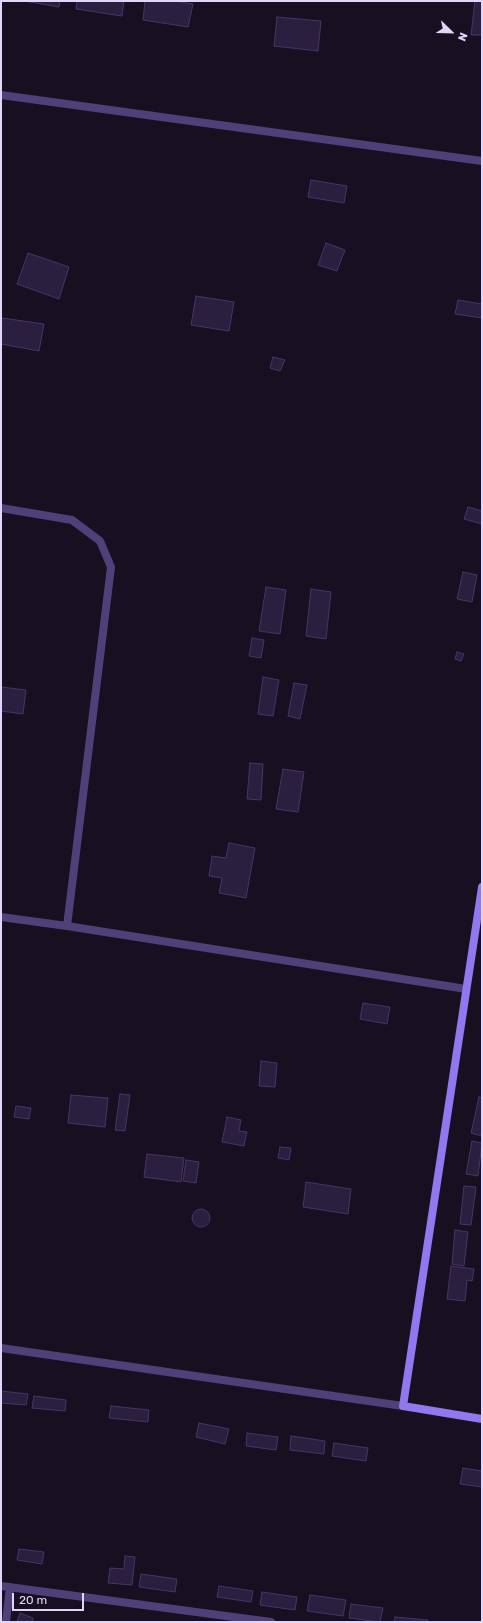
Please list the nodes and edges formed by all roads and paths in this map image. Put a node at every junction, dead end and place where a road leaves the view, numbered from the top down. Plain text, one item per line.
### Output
1 (1, 95) edge
2 (482, 161) edge
3 (1, 508) edge
4 (482, 886) edge
5 (1, 917) edge
6 (67, 926) junction
7 (466, 989) junction
8 (1, 1348) edge
9 (403, 1406) junction
10 (482, 1419) edge
11 (1, 1586) edge
12 (10, 1587) junction
13 (228, 1619) edge
14 (6, 1622) edge
15 (271, 1622) edge

1 - 2 street
3 - 6 street
4 - 7 street
5 - 6 street
6 - 7 street
7 - 9 street
8 - 9 street
9 - 10 street
11 - 12 street
12 - 13 street
12 - 14 street
13 - 15 street

